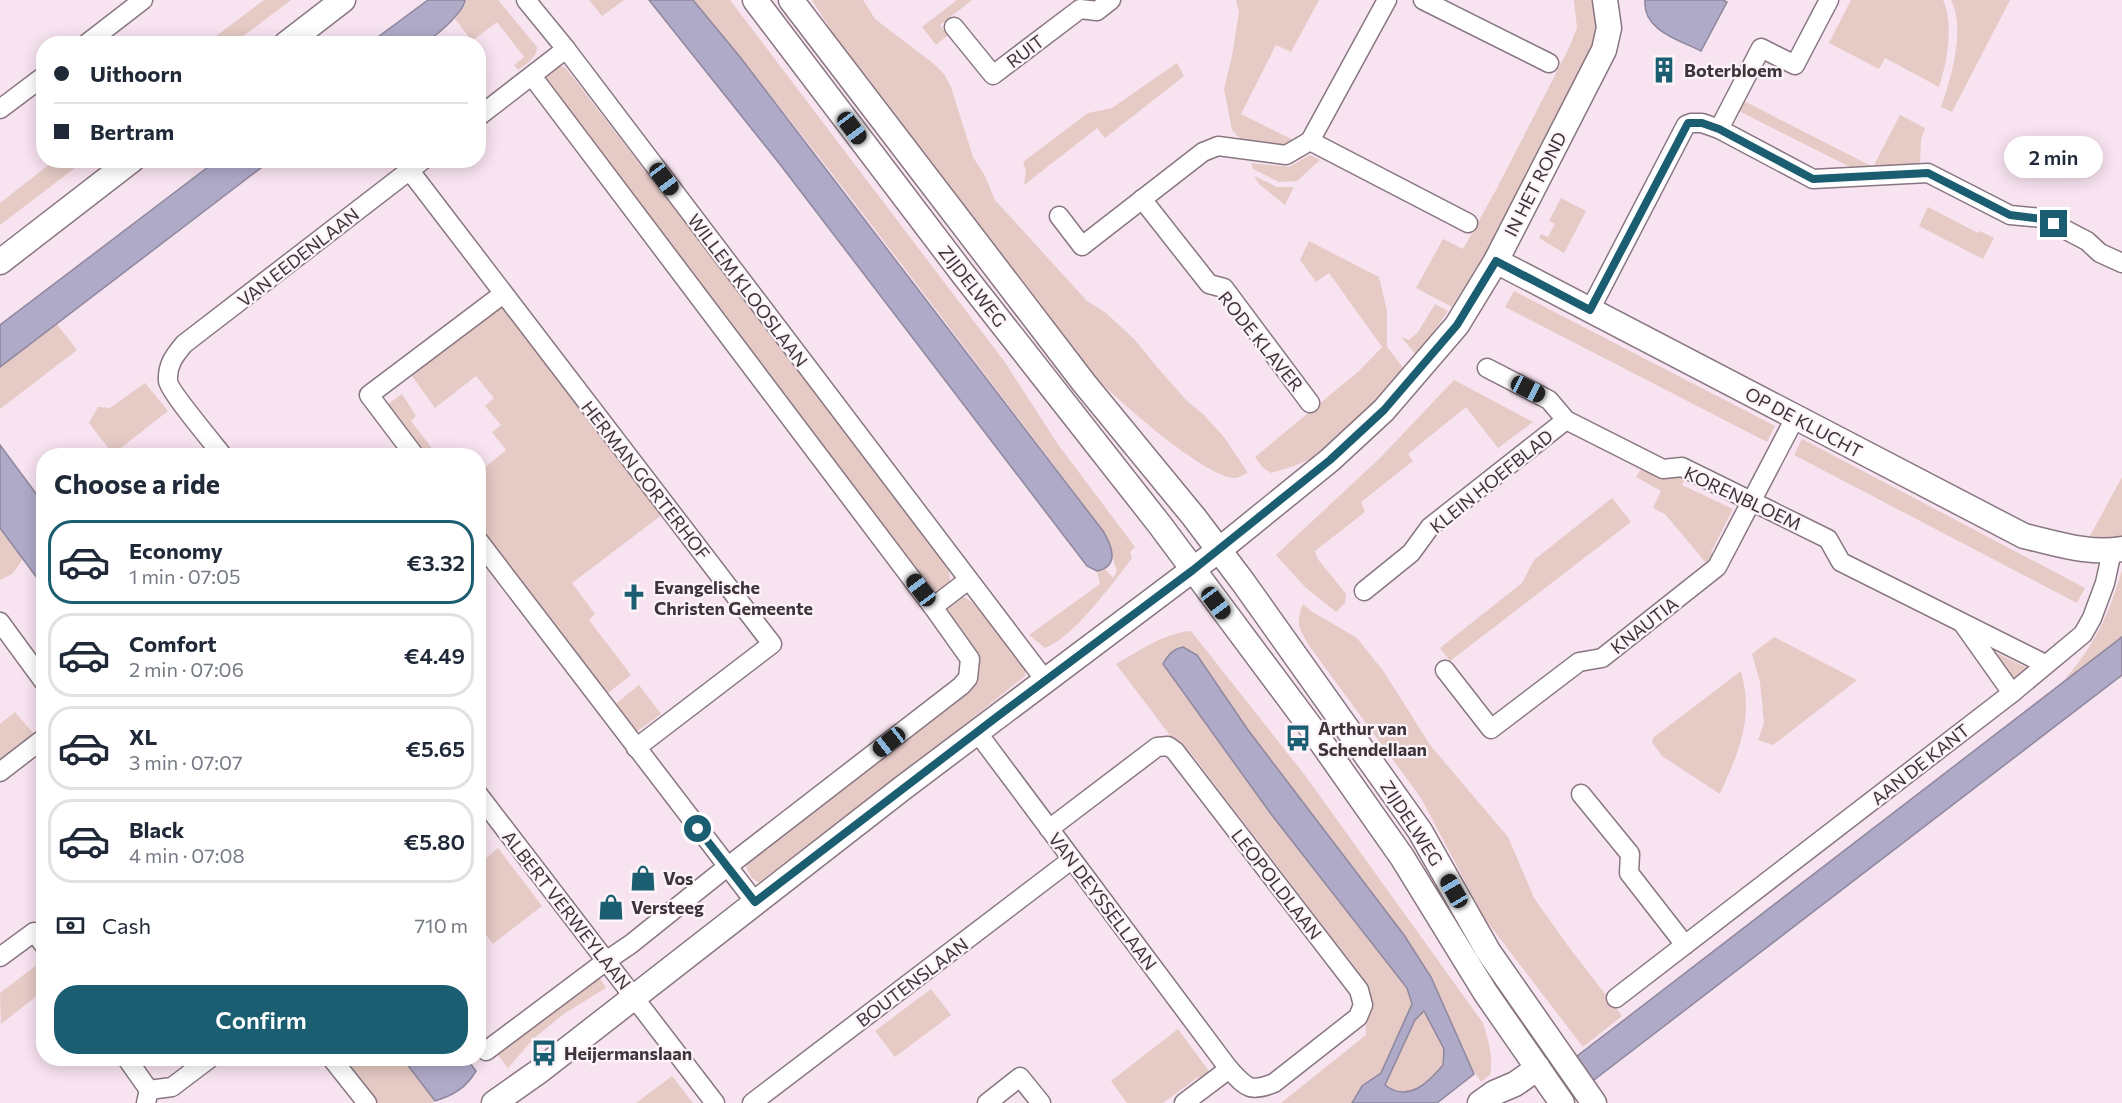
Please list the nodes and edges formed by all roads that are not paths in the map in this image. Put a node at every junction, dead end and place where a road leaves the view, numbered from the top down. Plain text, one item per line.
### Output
1 (143, 0) edge
2 (342, 0) edge
3 (526, 0) edge
4 (755, 0) edge
5 (791, 0) edge
6 (1111, 0) edge
7 (1387, 0) edge
8 (1423, 0) edge
9 (1605, 0) edge
10 (1829, 0) edge
11 (954, 27) dead end
12 (96, 36) edge
13 (296, 36) edge
14 (566, 49) junction
15 (1549, 63) dead end
16 (532, 76) junction
17 (36, 81) edge
18 (0, 109) edge
19 (486, 111) edge
20 (1719, 129) junction
21 (1310, 141) junction
22 (122, 168) edge
23 (413, 168) edge
24 (417, 168) edge
25 (1142, 199) junction
26 (1059, 216) dead end
27 (1468, 223) dead end
28 (1496, 261) junction
29 (0, 262) edge
30 (2122, 263) edge
31 (503, 294) junction
32 (1590, 310) junction
33 (1487, 368) dead end
34 (1310, 403) dead end
35 (1795, 418) junction
36 (1566, 420) junction
37 (217, 448) edge
38 (409, 448) edge
39 (1752, 501) junction
40 (1219, 550) junction
41 (2117, 550) edge
42 (486, 551) edge
43 (1193, 570) junction
44 (968, 581) junction
45 (1364, 591) dead end
46 (933, 607) junction
47 (0, 622) edge
48 (1962, 622) junction
49 (2039, 661) dead end
50 (1445, 670) dead end
51 (36, 671) edge
52 (1045, 680) junction
53 (2012, 693) junction
54 (977, 732) junction
55 (36, 744) edge
56 (636, 748) junction
57 (0, 772) edge
58 (1581, 794) dead end
59 (486, 804) edge
60 (1049, 829) junction
61 (1071, 860) junction
62 (727, 867) junction
63 (755, 902) junction
64 (36, 935) edge
65 (1685, 945) junction
66 (0, 957) edge
67 (606, 961) junction
68 (634, 997) junction
69 (1616, 998) dead end
70 (486, 1051) dead end
71 (131, 1066) edge
72 (200, 1066) edge
73 (338, 1066) edge
74 (1536, 1066) junction
75 (1229, 1069) junction
76 (148, 1096) edge
77 (1487, 1098) edge
78 (367, 1103) edge
79 (494, 1103) edge
80 (714, 1103) edge
81 (752, 1103) edge
82 (987, 1103) edge
83 (1041, 1103) edge
84 (1184, 1103) edge
85 (1562, 1103) edge
86 (1594, 1103) edge

1 - 12 street
2 - 13 main road
3 - 14 street, WILLEM KLOOSLAAN
4 - 43 main road, ZIJDELWEG
5 - 40 main road, ZIJDELWEG
6 - 11 street, RUIT
7 - 21 street
8 - 15 street
9 - 28 main road, IN HET ROND
10 - 20 street
14 - 16 street
14 - 44 street, WILLEM KLOOSLAAN
16 - 19 street
16 - 46 street
17 - 18 street
20 - 30 street
20 - 32 street
21 - 25 street
21 - 27 street
22 - 29 main road
23 - 37 street, VAN EEDENLAAN
24 - 31 street, HERMAN GORTERHOF
25 - 26 street
25 - 34 street, RODE KLAVER
28 - 32 main road, OP DE KLUCHT
28 - 40 main road, IN HET ROND
31 - 38 street
31 - 56 street, HERMAN GORTERHOF
32 - 35 main road, OP DE KLUCHT
33 - 36 street, KORENBLOEM
35 - 39 street, KNAUTIA
35 - 41 main road, OP DE KLUCHT
36 - 39 street, KORENBLOEM
36 - 45 street, KLEIN HOEFBLAD
39 - 48 street, KORENBLOEM
39 - 50 street, KNAUTIA
40 - 43 main road
40 - 86 main road, ZIJDELWEG
41 - 53 street, AAN DE KANT
42 - 56 street
43 - 52 main road
43 - 74 main road, ZIJDELWEG
44 - 46 street
44 - 52 street, WILLEM KLOOSLAAN
46 - 62 street
47 - 51 street
48 - 49 street, KORENBLOEM
48 - 53 street, KORENBLOEM
52 - 54 main road
53 - 65 street, AAN DE KANT
54 - 60 street, VAN DEYSSELLAAN
54 - 63 main road
55 - 57 street
56 - 62 street
58 - 65 street
59 - 67 street, ALBERT VERWEYLAAN
60 - 61 street, VAN DEYSSELLAAN
60 - 75 street, LEOPOLDLAAN
61 - 75 street, VAN DEYSSELLAAN
61 - 81 street, BOUTENSLAAN
62 - 63 street
62 - 67 street
63 - 68 main road
64 - 66 street
65 - 69 street, AAN DE KANT
67 - 68 street, ALBERT VERWEYLAAN
67 - 70 street
68 - 79 main road
68 - 80 street, ALBERT VERWEYLAAN
71 - 76 street
72 - 76 street
73 - 78 street
74 - 77 main road
74 - 85 main road, ZIJDELWEG
75 - 84 street
82 - 83 street

